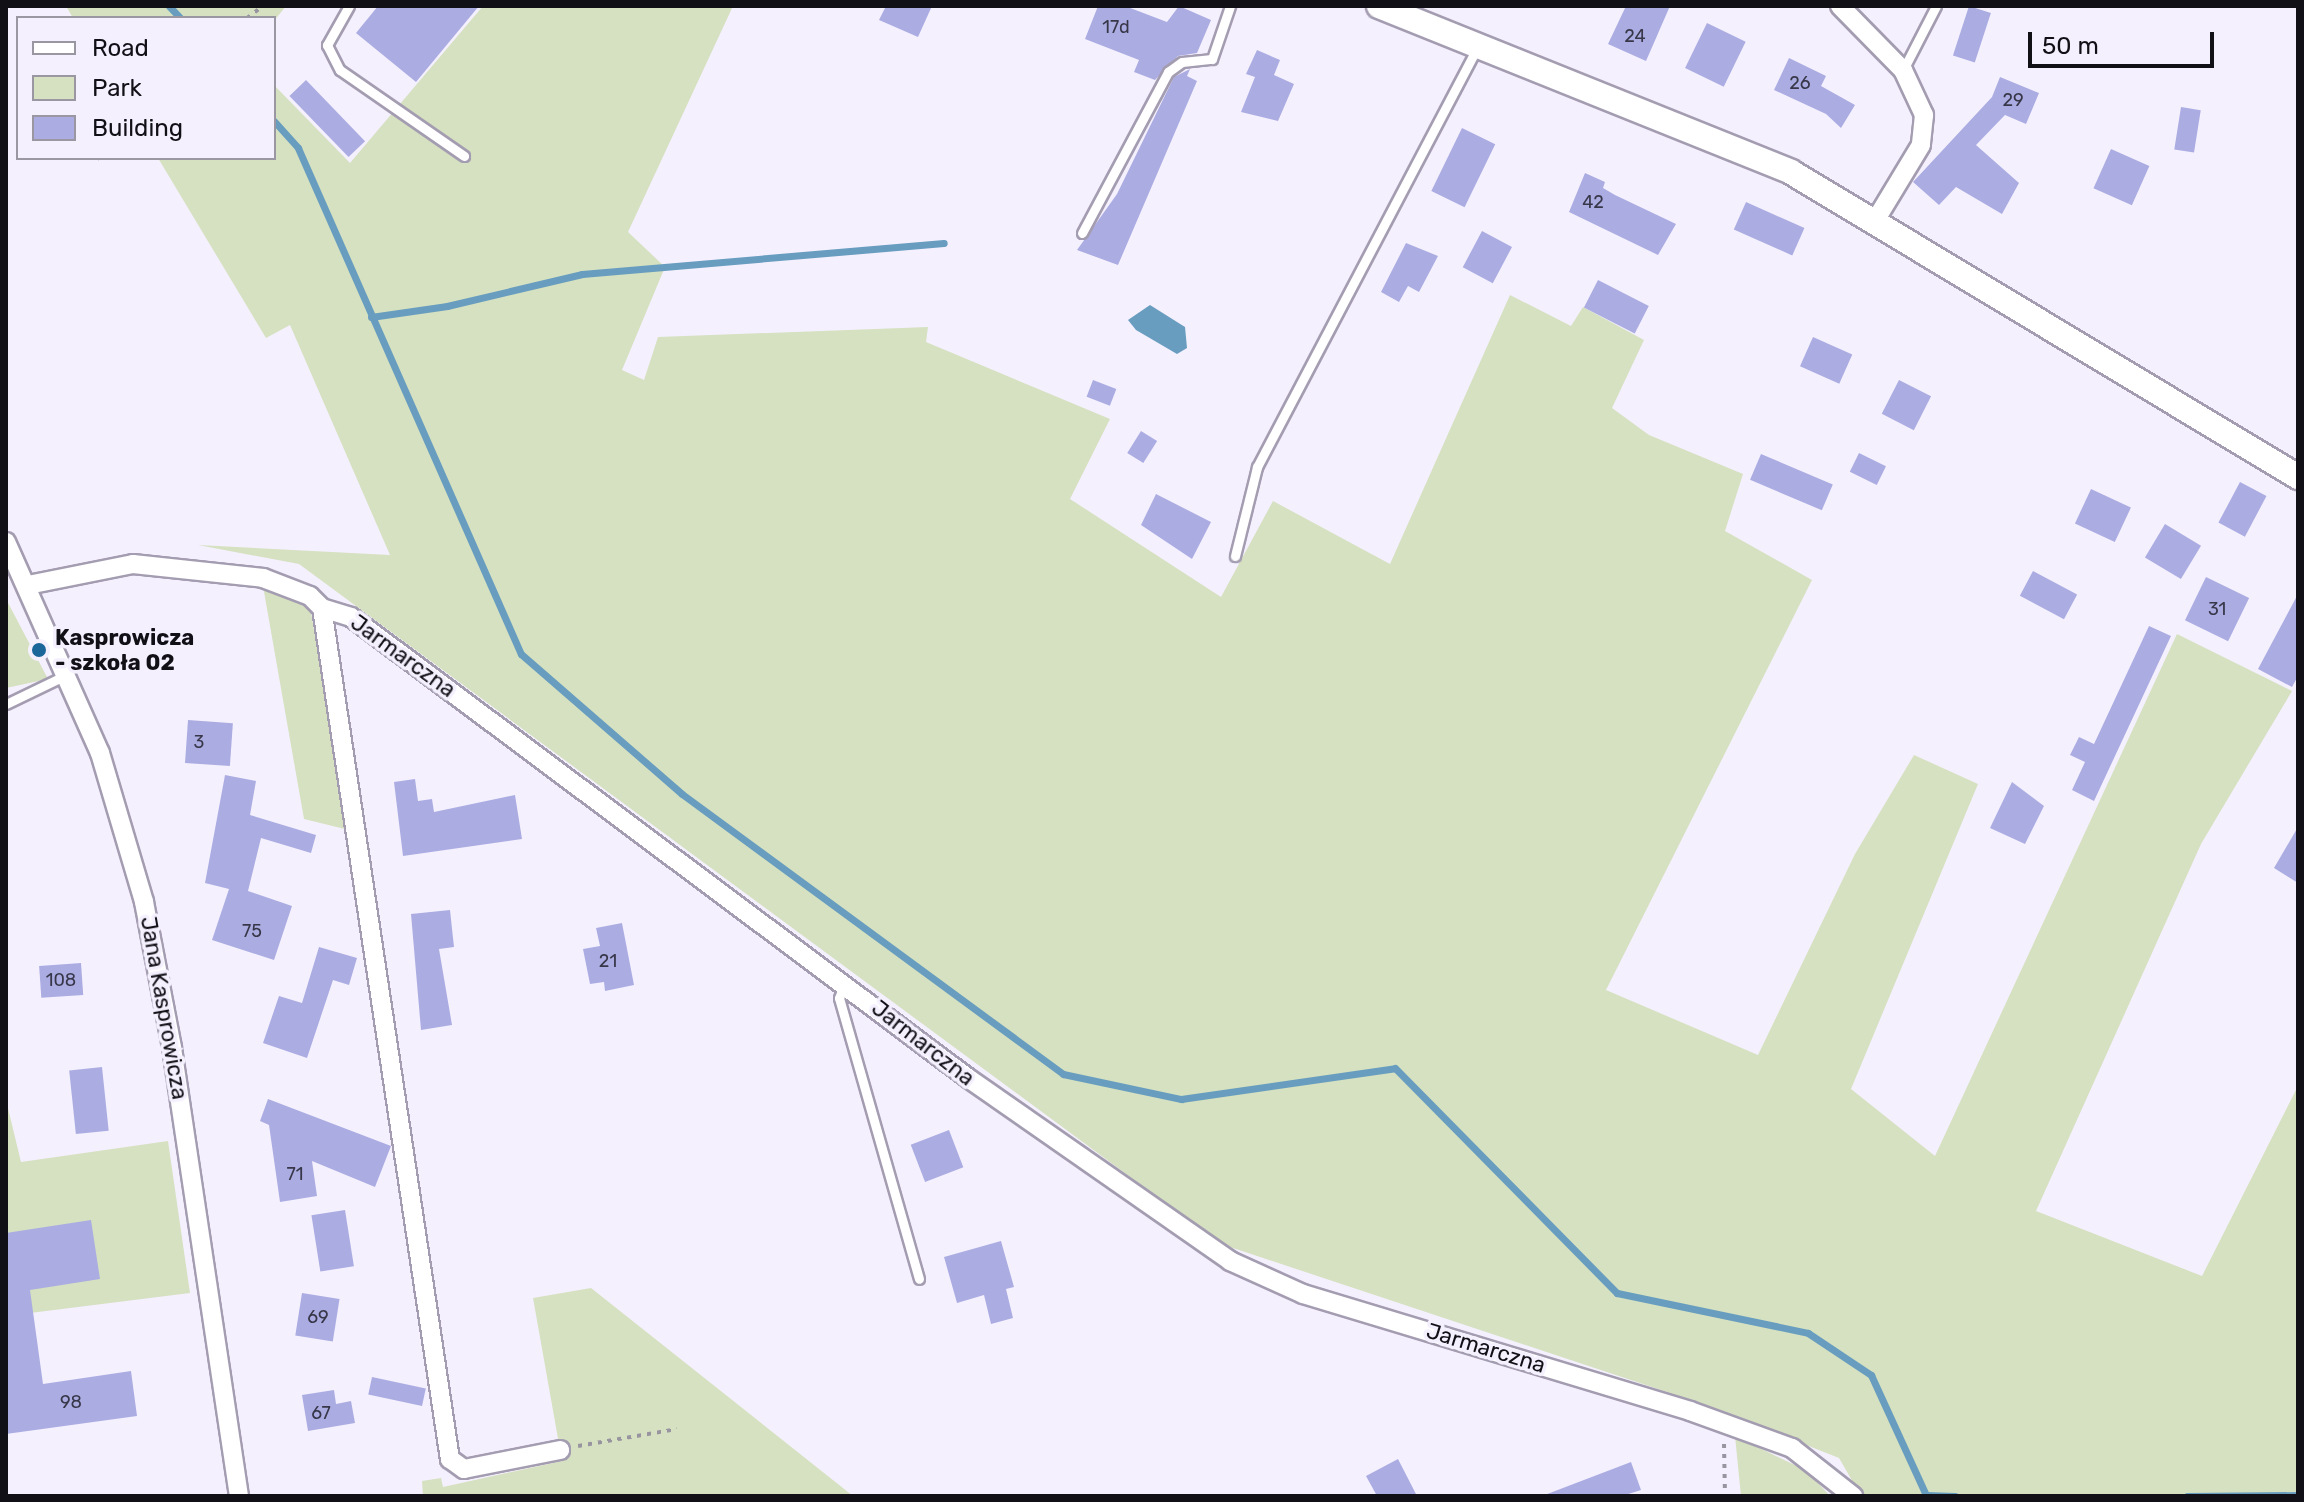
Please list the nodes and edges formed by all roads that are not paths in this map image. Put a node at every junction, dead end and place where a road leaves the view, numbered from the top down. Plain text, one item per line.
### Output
1 (349, 6) edge
2 (1230, 6) edge
3 (1379, 6) edge
4 (1840, 6) edge
5 (1936, 6) edge
6 (1479, 45) junction
7 (1903, 70) junction
8 (464, 156) dead end
9 (1875, 221) junction
10 (1082, 233) dead end
11 (2298, 477) edge
12 (6, 542) edge
13 (1235, 556) dead end
14 (28, 585) junction
15 (322, 608) junction
16 (69, 673) junction
17 (6, 704) edge
18 (845, 983) junction
19 (919, 1279) dead end
20 (560, 1450) road end
21 (239, 1496) edge
22 (1853, 1496) edge

1 - 8 lane
2 - 10 lane
3 - 6 street
4 - 7 street
5 - 7 lane
6 - 9 street
6 - 13 lane
7 - 9 street
9 - 11 street
12 - 14 street, Jana Kasprowicza
14 - 15 street, Jarmarczna
14 - 16 street, Jana Kasprowicza
15 - 18 street, Jarmarczna
15 - 20 street
16 - 17 lane
16 - 21 street, Jana Kasprowicza
18 - 19 lane
18 - 22 street, Jarmarczna

